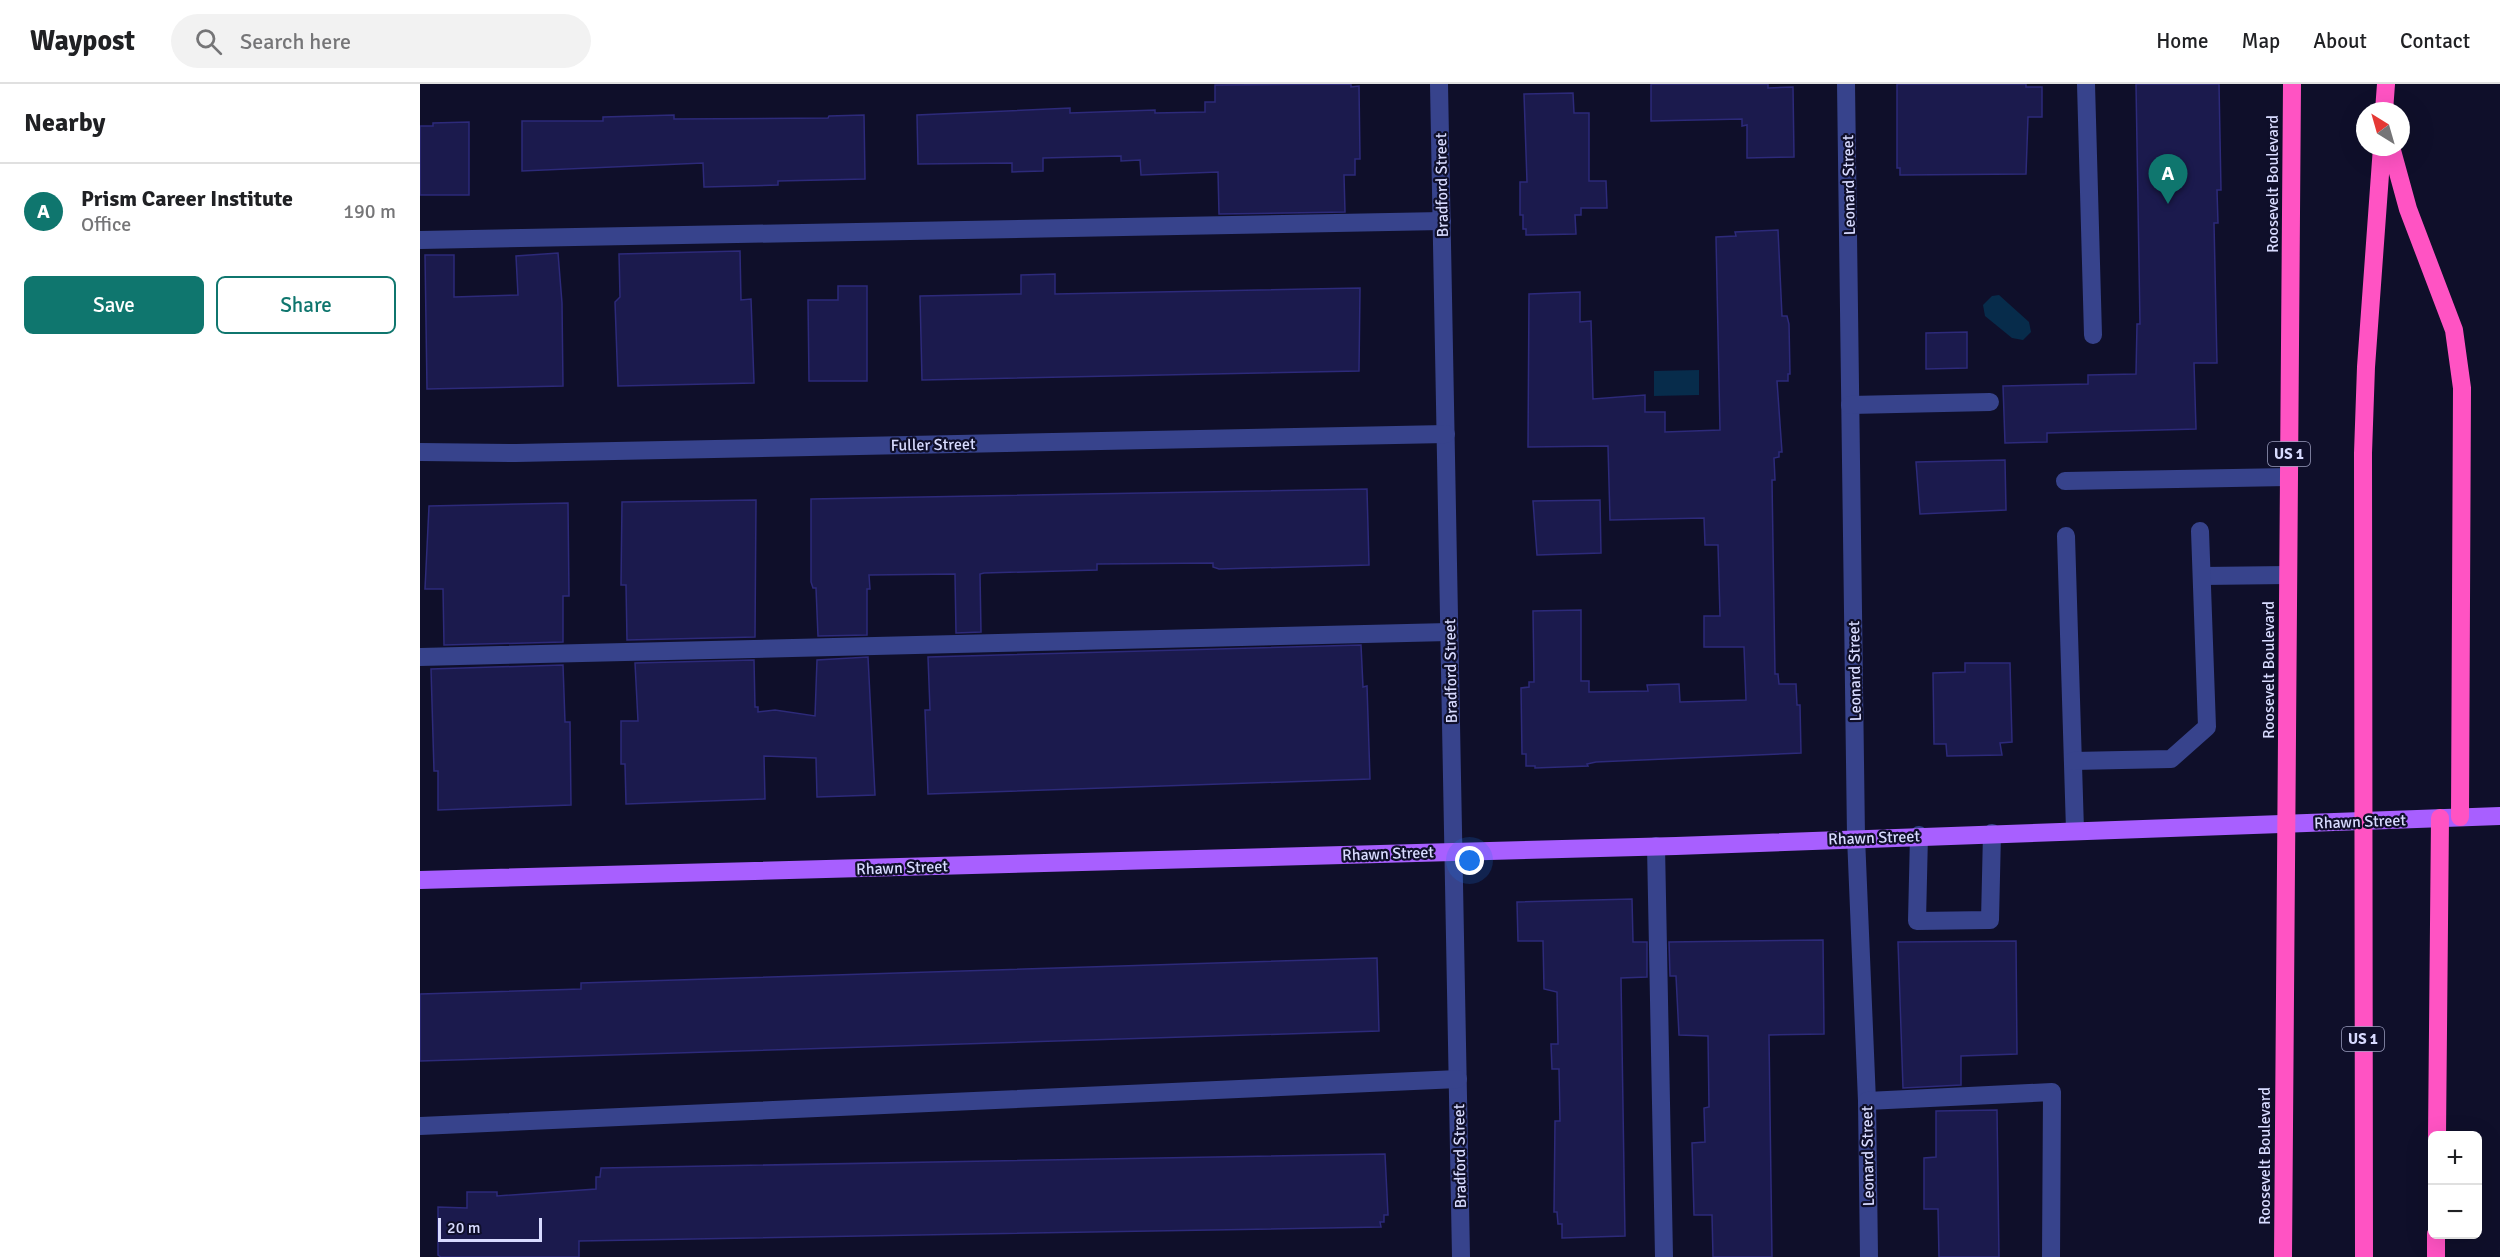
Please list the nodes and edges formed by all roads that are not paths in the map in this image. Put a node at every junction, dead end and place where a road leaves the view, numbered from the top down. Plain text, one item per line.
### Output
1 (1439, 84) edge
2 (1846, 84) edge
3 (2086, 84) edge
4 (2292, 84) edge
5 (2381, 156) edge
6 (2393, 156) edge
7 (1442, 221) junction
8 (420, 240) edge
9 (2093, 335) dead end
10 (1990, 402) dead end
11 (1850, 405) junction
12 (1446, 434) junction
13 (420, 452) edge
14 (2289, 477) junction
15 (2065, 481) dead end
16 (2200, 531) dead end
17 (2066, 536) dead end
18 (2288, 575) junction
19 (2202, 576) junction
20 (1449, 632) junction
21 (420, 657) edge
22 (2073, 761) junction
23 (2500, 816) edge
24 (2460, 817) junction
25 (2440, 818) junction
26 (2363, 820) junction
27 (2287, 823) junction
28 (2075, 830) junction
29 (1992, 833) junction
30 (1919, 835) junction
31 (1856, 837) junction
32 (1656, 846) junction
33 (1454, 851) junction
34 (420, 880) edge
35 (1458, 1079) junction
36 (1866, 1101) junction
37 (420, 1126) edge
38 (2437, 1131) edge
39 (2436, 1239) edge
40 (1461, 1257) edge
41 (1664, 1257) edge
42 (1869, 1257) edge
43 (2051, 1257) edge
44 (2283, 1257) edge
45 (2364, 1257) edge
46 (2436, 1257) edge

1 - 7 street, Bradford Street
2 - 11 street, Leonard Street
3 - 9 street
4 - 14 highway, Roosevelt Boulevard / US 1
5 - 26 highway, US 1
6 - 24 highway
7 - 8 street
7 - 12 street, Bradford Street
10 - 11 street
11 - 31 street, Leonard Street
12 - 13 street, Fuller Street
12 - 20 street, Bradford Street
14 - 15 street
14 - 18 highway, Roosevelt Boulevard / US 1
16 - 19 street
17 - 22 street
18 - 19 street
18 - 27 highway, Roosevelt Boulevard / US 1
19 - 22 street
20 - 21 street
20 - 33 street, Bradford Street
22 - 28 street
23 - 24 main road, Rhawn Street
24 - 25 main road, Rhawn Street
25 - 26 main road, Rhawn Street
25 - 38 highway
26 - 27 main road, Rhawn Street
26 - 45 highway, US 1
27 - 28 main road, Rhawn Street
27 - 44 highway, Roosevelt Boulevard / US 1
28 - 29 main road, Rhawn Street
29 - 30 main road, Rhawn Street
29 - 30 street
30 - 31 main road, Rhawn Street
31 - 32 main road, Rhawn Street
31 - 36 street, Leonard Street
32 - 33 main road, Rhawn Street
32 - 41 street
33 - 34 main road, Rhawn Street
33 - 35 street, Bradford Street
35 - 37 street
35 - 40 street, Bradford Street
36 - 42 street, Leonard Street
36 - 43 street
39 - 46 highway

